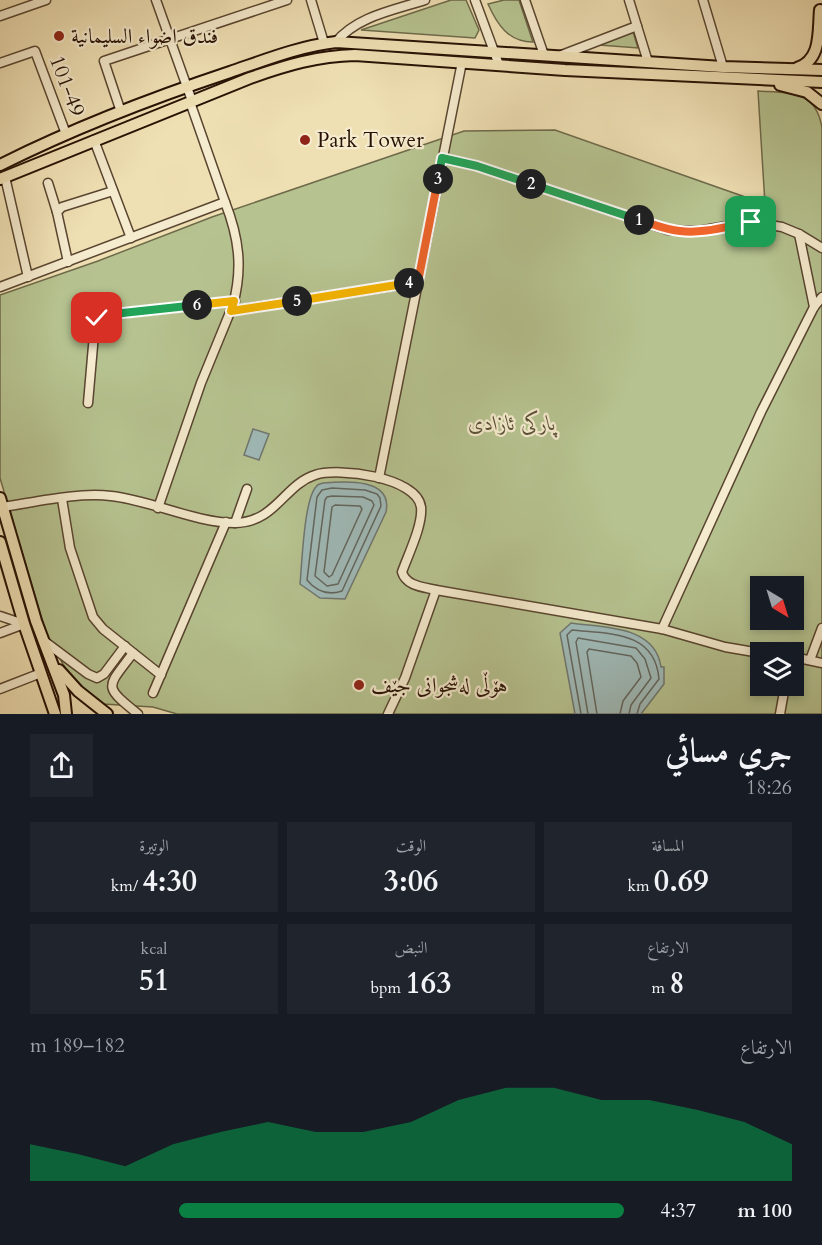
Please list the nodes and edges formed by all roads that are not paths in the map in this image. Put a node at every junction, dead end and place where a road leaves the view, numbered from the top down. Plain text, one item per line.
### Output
1 (46, 0) edge
2 (156, 0) edge
3 (287, 0) edge
4 (311, 0) edge
5 (425, 0) edge
6 (475, 0) edge
7 (525, 0) edge
8 (629, 0) edge
9 (703, 0) edge
10 (821, 10) edge
11 (0, 16) edge
12 (637, 26) junction
13 (171, 39) junction
14 (336, 42) junction
15 (324, 43) junction
16 (494, 51) junction
17 (544, 55) junction
18 (557, 56) junction
19 (462, 62) junction
20 (648, 62) junction
21 (0, 63) edge
22 (499, 65) junction
23 (723, 68) junction
24 (787, 70) junction
25 (822, 70) edge
26 (757, 79) junction
27 (822, 82) edge
28 (187, 86) junction
29 (191, 101) junction
30 (822, 104) edge
31 (121, 112) junction
32 (66, 134) junction
33 (94, 140) junction
34 (442, 158) junction
35 (0, 165) edge
36 (2, 178) edge
37 (48, 183) dead end
38 (113, 190) junction
39 (225, 202) junction
40 (57, 212) junction
41 (799, 234) junction
42 (131, 238) junction
43 (822, 248) edge
44 (68, 262) junction
45 (28, 277) junction
46 (418, 282) junction
47 (0, 287) edge
48 (822, 297) edge
49 (234, 301) junction
50 (814, 307) junction
51 (231, 311) junction
52 (88, 403) dead end
53 (379, 478) junction
54 (248, 489) dead end
55 (62, 499) junction
56 (1, 502) edge
57 (158, 508) junction
58 (3, 521) edge
59 (231, 522) junction
60 (0, 542) edge
61 (436, 590) junction
62 (0, 616) edge
63 (24, 624) junction
64 (822, 628) edge
65 (662, 629) junction
66 (0, 633) edge
67 (44, 641) junction
68 (125, 646) junction
69 (750, 651) edge
70 (133, 653) junction
71 (52, 659) junction
72 (804, 659) edge
73 (810, 660) junction
74 (822, 663) edge
75 (41, 673) junction
76 (161, 675) junction
77 (0, 689) edge
78 (153, 693) dead end
79 (783, 696) edge
80 (55, 714) edge
81 (66, 714) edge
82 (107, 714) edge
83 (138, 714) edge
84 (388, 714) edge
85 (780, 714) edge

1 - 11 street
2 - 13 street
3 - 13 street
4 - 15 street
5 - 14 street
6 - 16 street
7 - 17 street
8 - 12 street
9 - 23 street
10 - 24 main road
12 - 18 street
12 - 20 street
13 - 28 street
13 - 31 street
14 - 15 main road
14 - 16 main road
15 - 28 main road
16 - 17 main road
16 - 22 street
17 - 18 main road
18 - 20 main road
19 - 22 main road
19 - 29 main road
19 - 34 street
20 - 23 main road
21 - 32 street, 101-49
22 - 26 main road
23 - 24 main road
24 - 25 main road
26 - 27 main road
26 - 30 main road
28 - 29 street
28 - 31 main road
29 - 33 main road
29 - 39 street
31 - 32 main road
32 - 35 main road
33 - 36 main road
33 - 38 street
34 - 41 street
34 - 46 street
36 - 45 street
37 - 40 street
38 - 40 street
38 - 42 street
39 - 42 street
39 - 49 street
40 - 44 street
41 - 43 street
41 - 50 street
42 - 44 street
44 - 45 street
45 - 47 street
46 - 51 street
46 - 53 street
48 - 50 street
49 - 51 street
49 - 52 street
50 - 65 street
51 - 57 street
53 - 59 street
53 - 61 street
54 - 59 street
55 - 56 street
55 - 57 street
55 - 68 street
56 - 58 main road
57 - 59 street
58 - 67 main road
59 - 76 street
60 - 63 main road
61 - 65 street
61 - 84 street
62 - 63 street
63 - 66 street
63 - 75 main road
64 - 73 street
65 - 69 street
67 - 68 street
67 - 71 main road
68 - 70 street
70 - 76 street
70 - 83 street
71 - 81 main road
71 - 82 main road
72 - 73 street
73 - 74 street
75 - 77 street
75 - 80 main road
76 - 78 street
79 - 85 street

